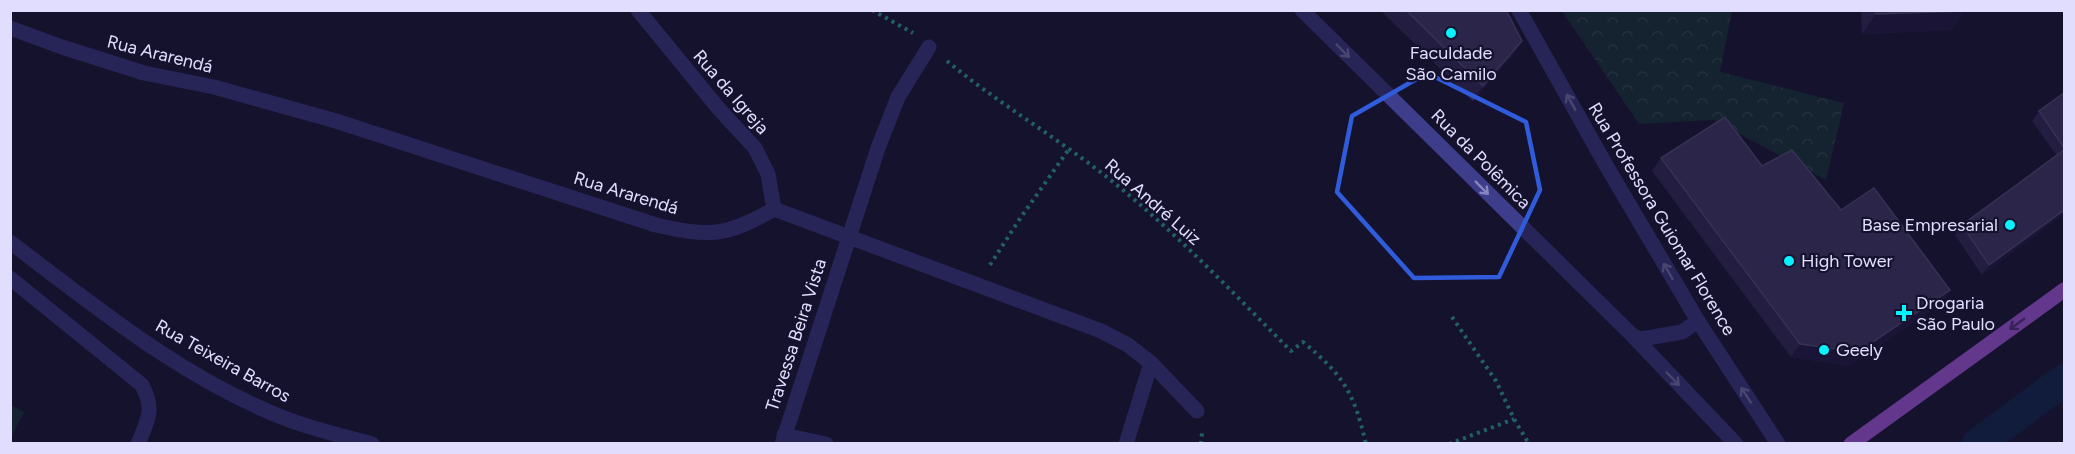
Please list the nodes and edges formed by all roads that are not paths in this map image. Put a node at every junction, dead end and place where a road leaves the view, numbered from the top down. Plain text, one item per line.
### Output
1 (638, 10) edge
2 (1302, 10) edge
3 (1519, 10) edge
4 (10, 28) edge
5 (929, 47) road end
6 (774, 209) junction
7 (848, 238) junction
8 (10, 242) edge
9 (10, 278) edge
10 (2064, 290) edge
11 (1698, 321) junction
12 (1633, 336) junction
13 (1151, 363) junction
14 (1197, 411) dead end
15 (783, 439) edge
16 (138, 444) edge
17 (372, 444) edge
18 (826, 444) edge
19 (1126, 444) edge
20 (1736, 444) edge
21 (1778, 444) edge
22 (1851, 444) edge

1 - 6 street, Rua da Igreja
2 -> 12 street, Rua da Polêmica
11 -> 3 street, Rua Professora Guiomar Florence
4 - 6 street, Rua Ararendá
5 - 7 street, Travessa Beira Vista
6 - 7 street
7 - 13 street
7 - 15 street, Travessa Beira Vista
8 - 17 street, Rua Teixeira Barros
9 - 16 street
10 -> 22 main road
11 - 12 street
21 -> 11 street, Rua Professora Guiomar Florence
12 -> 20 street, Rua da Polêmica
13 - 14 street
13 - 19 street
15 - 18 street

